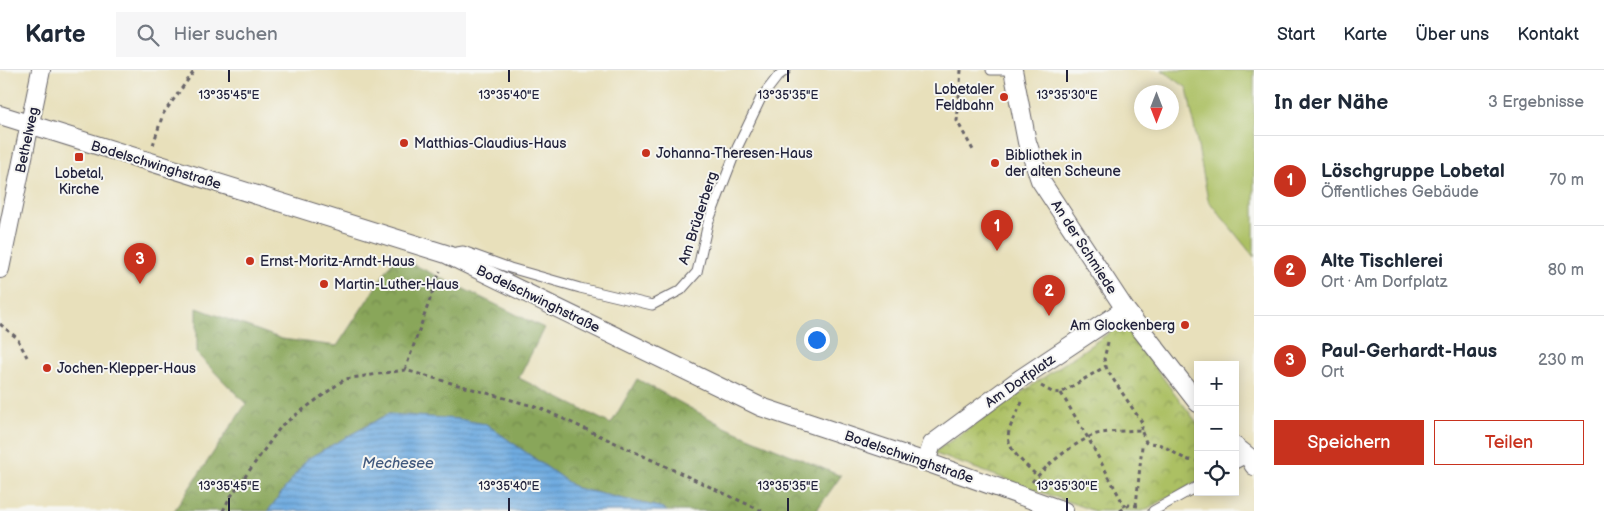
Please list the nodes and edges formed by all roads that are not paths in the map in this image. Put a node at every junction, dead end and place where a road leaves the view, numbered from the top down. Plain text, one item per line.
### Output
1 (41, 70) edge
2 (786, 70) edge
3 (991, 70) edge
4 (1012, 70) edge
5 (0, 116) edge
6 (30, 125) junction
7 (446, 254) junction
8 (0, 269) edge
9 (1125, 309) junction
10 (1194, 398) edge
11 (926, 462) junction
12 (1194, 488) edge
13 (1064, 511) edge
14 (1153, 511) edge

1 - 6 street, Bethelweg
2 - 7 lane, Am Brüderberg
3 - 4 lane
4 - 9 street, An der Schmiede
5 - 6 street, Bodelschwinghstraße
6 - 7 street, Bodelschwinghstraße
6 - 8 street, Bethelweg
7 - 11 street, Bodelschwinghstraße
9 - 10 street, An der Schmiede
9 - 11 street, Am Dorfplatz
11 - 13 street, Bodelschwinghstraße
12 - 14 lane

